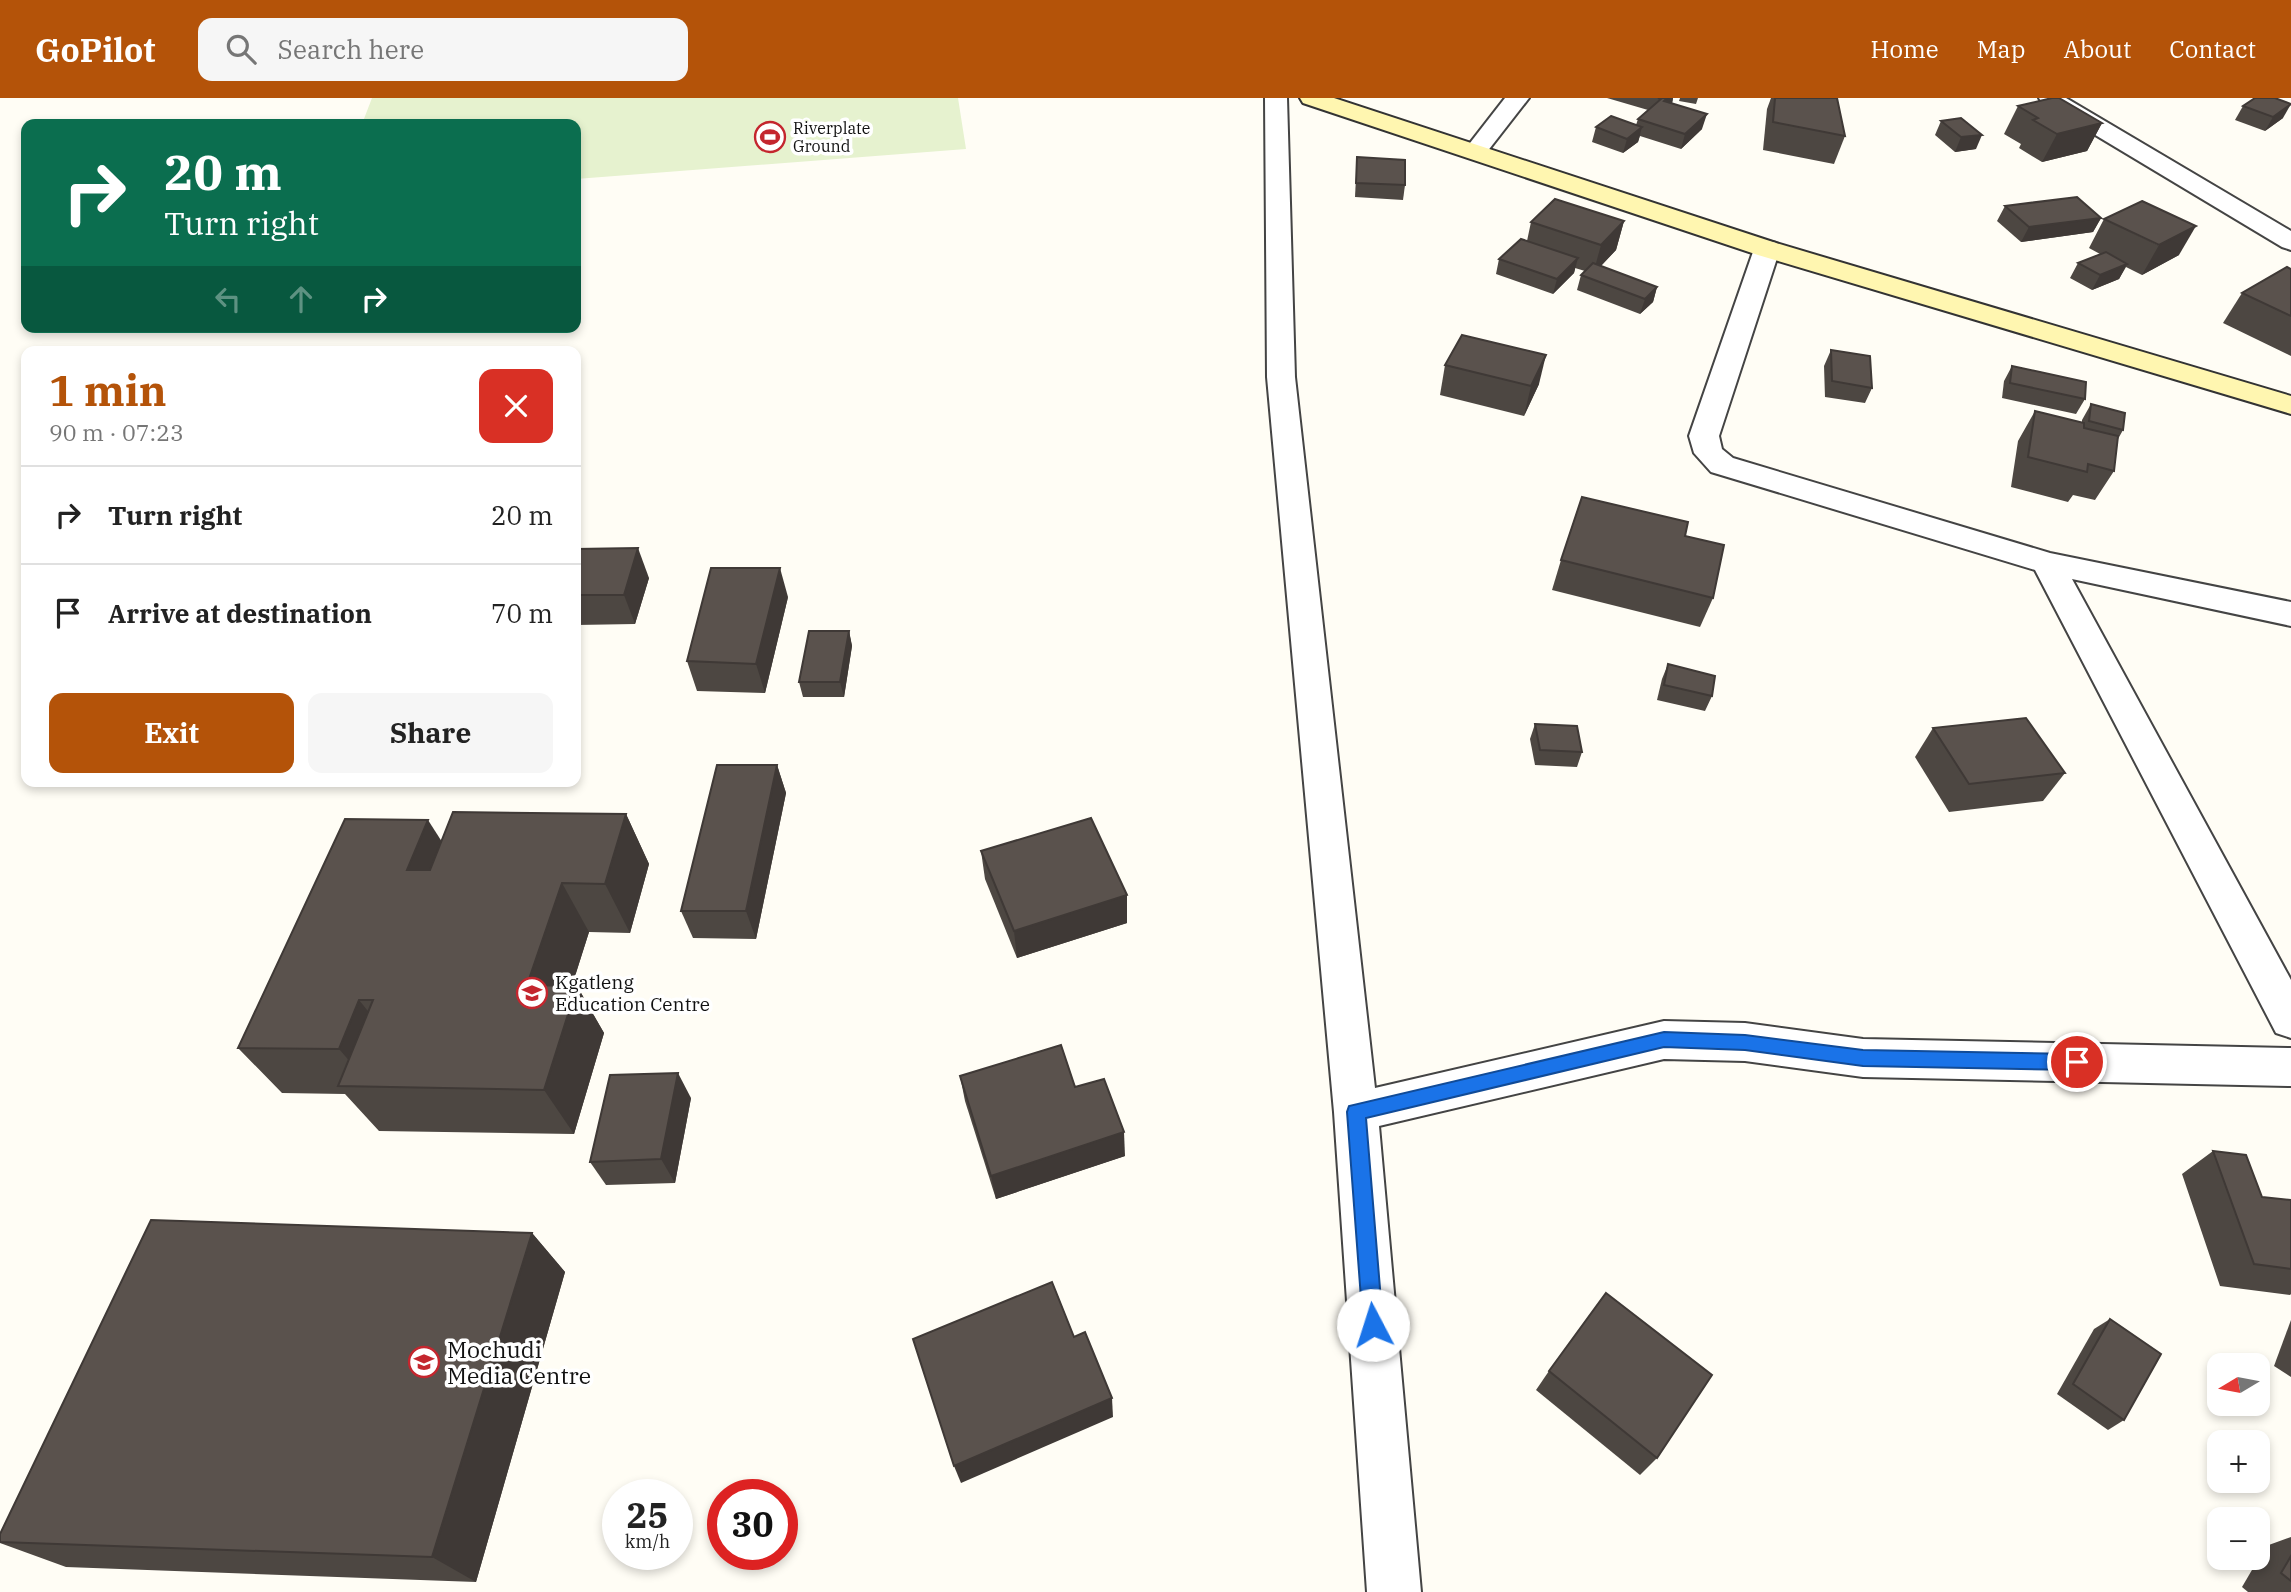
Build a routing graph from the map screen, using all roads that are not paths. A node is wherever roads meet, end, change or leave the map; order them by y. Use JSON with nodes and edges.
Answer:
{"nodes":[{"id":1,"x":1276,"y":98,"type":"edge"},
{"id":2,"x":1311,"y":98,"type":"edge"},
{"id":3,"x":1518,"y":98,"type":"edge"},
{"id":4,"x":2098,"y":98,"type":"edge"},
{"id":5,"x":2058,"y":103,"type":"edge"},
{"id":6,"x":1475,"y":152,"type":"junction"},
{"id":7,"x":2291,"y":242,"type":"edge"},
{"id":8,"x":1767,"y":248,"type":"junction"},
{"id":9,"x":2291,"y":405,"type":"edge"},
{"id":10,"x":2047,"y":563,"type":"junction"},
{"id":11,"x":2291,"y":614,"type":"edge"},
{"id":12,"x":2291,"y":1020,"type":"edge"},
{"id":13,"x":2291,"y":1067,"type":"edge"},
{"id":14,"x":1356,"y":1112,"type":"junction"},
{"id":15,"x":1394,"y":1592,"type":"edge"}],
"edges":[{"from":1,"to":14,"type":"street"},
{"from":2,"to":6,"type":"street"},
{"from":3,"to":6,"type":"street"},
{"from":4,"to":5,"type":"street"},
{"from":5,"to":7,"type":"street"},
{"from":6,"to":8,"type":"street"},
{"from":8,"to":9,"type":"street"},
{"from":8,"to":10,"type":"street"},
{"from":10,"to":11,"type":"street"},
{"from":10,"to":12,"type":"street"},
{"from":13,"to":14,"type":"street"},
{"from":14,"to":15,"type":"street"}]}
